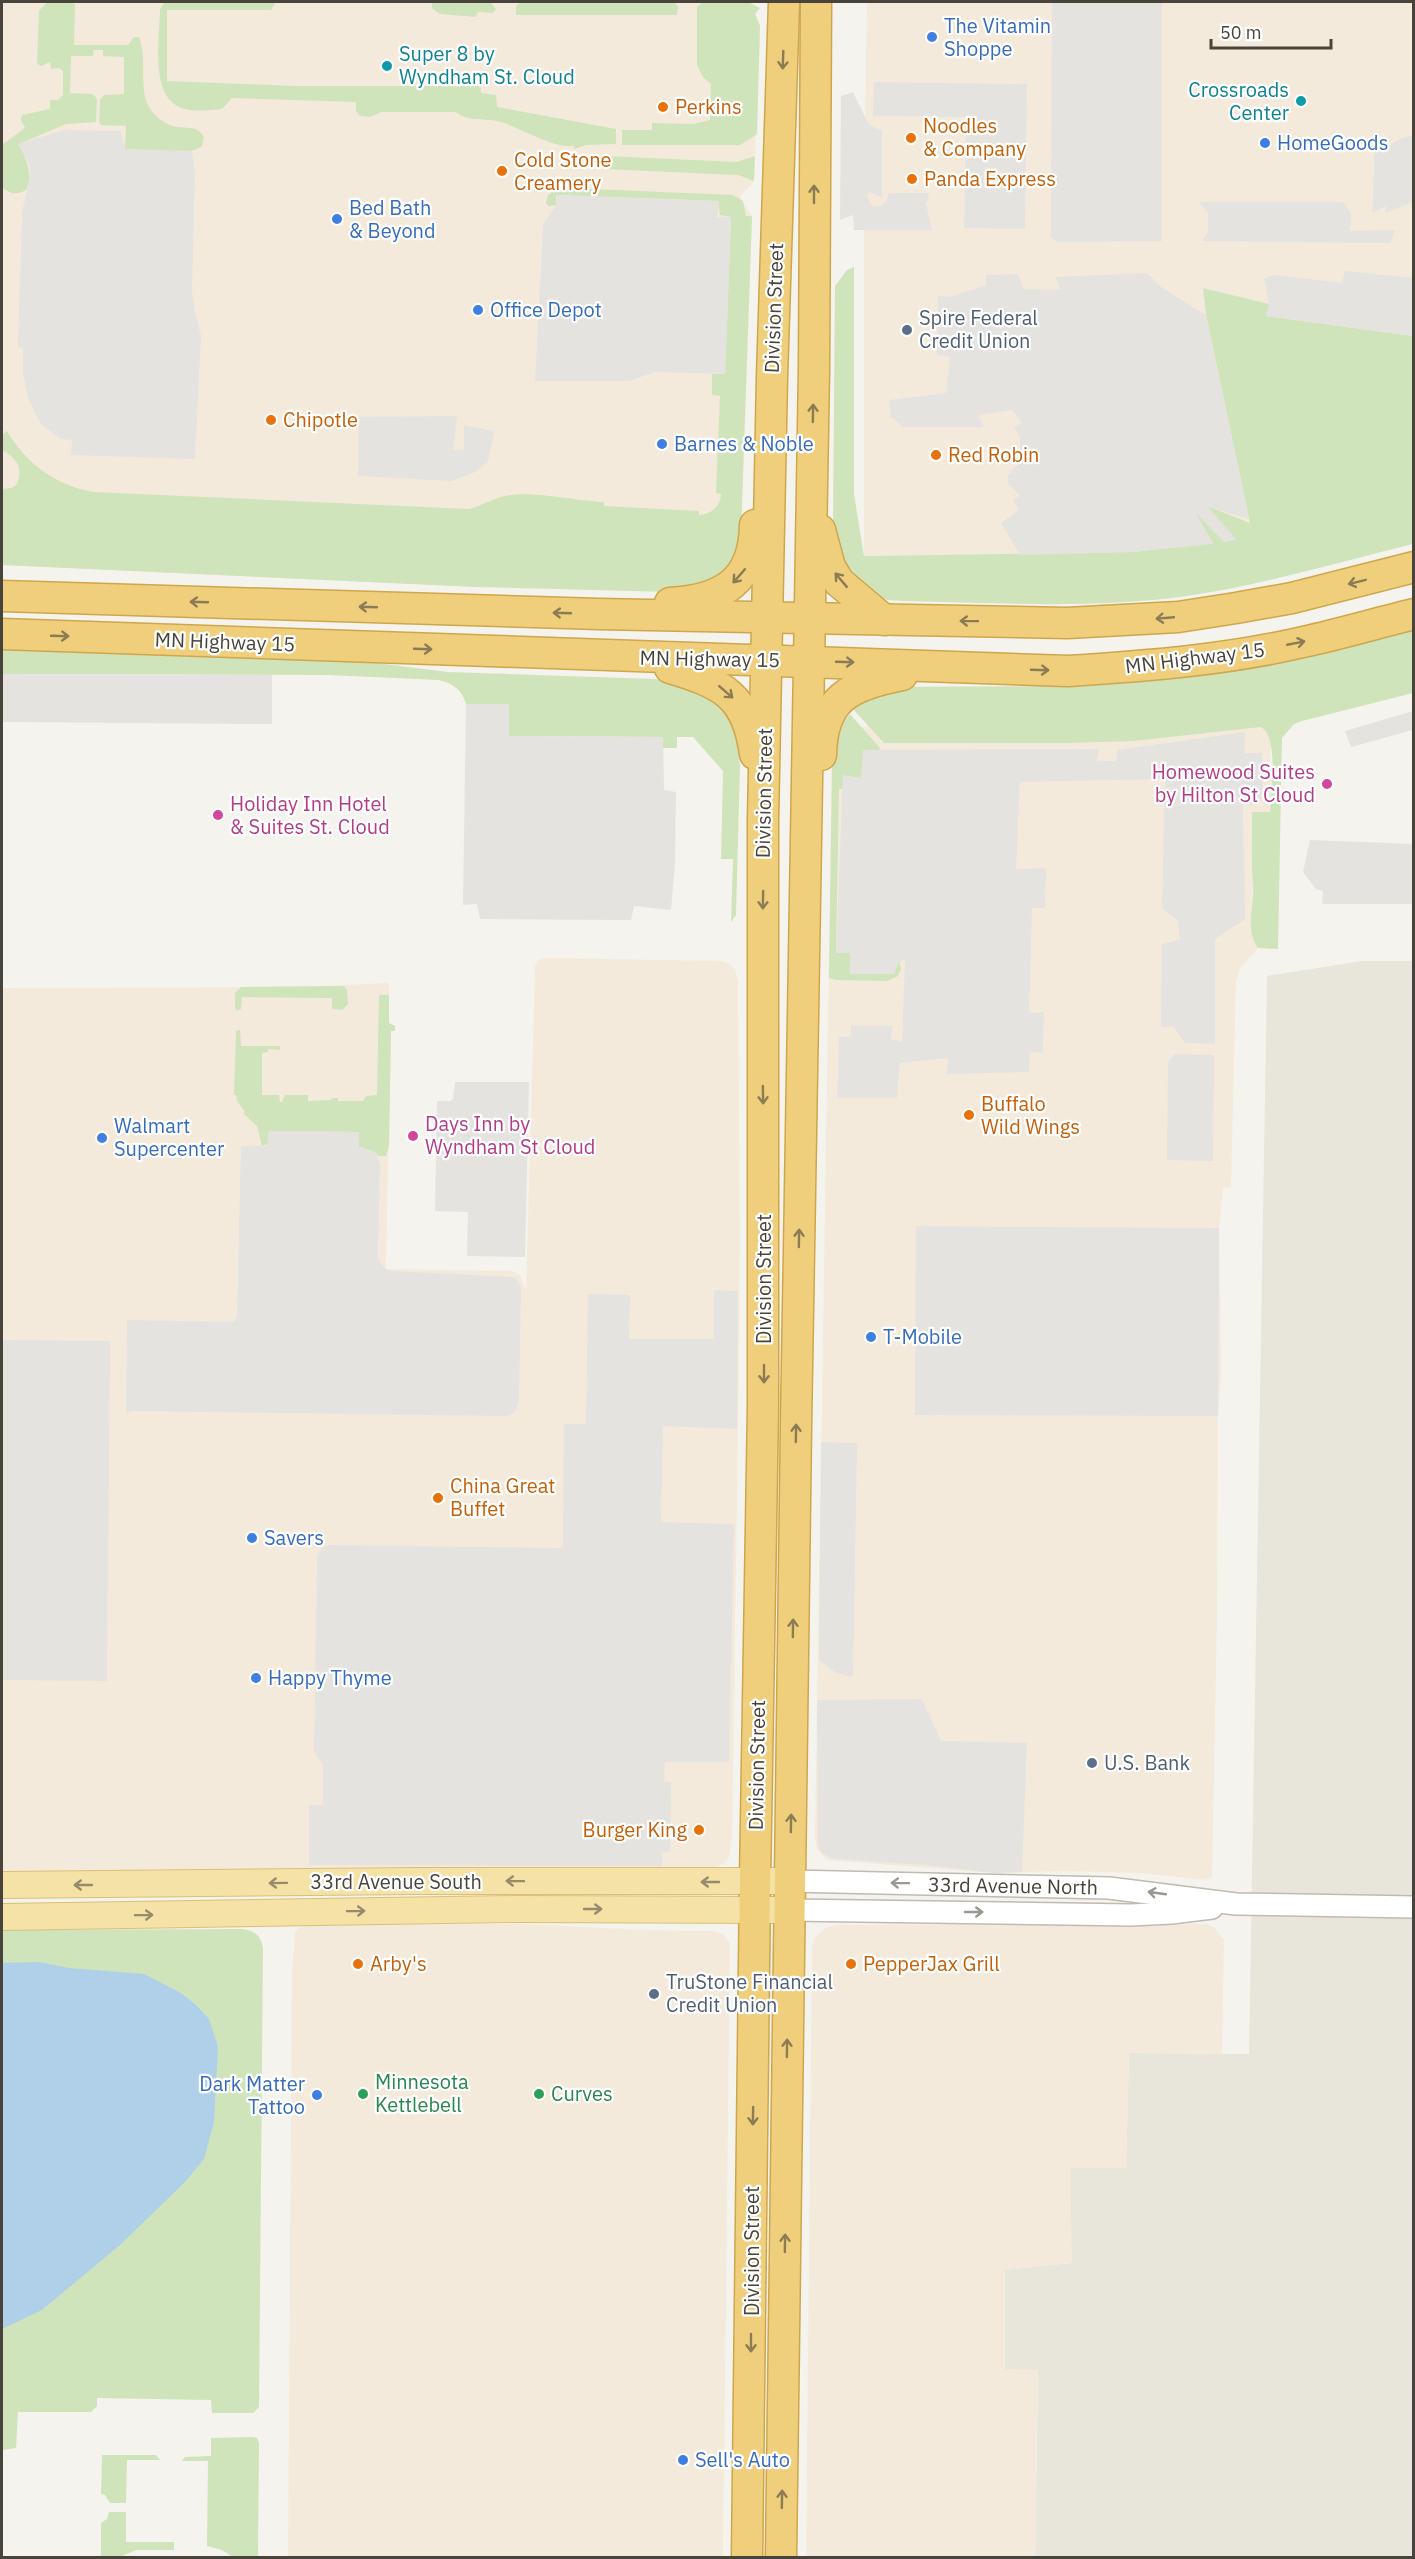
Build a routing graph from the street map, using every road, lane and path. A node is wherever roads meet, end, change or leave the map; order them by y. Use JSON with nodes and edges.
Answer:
{"nodes":[{"id":1,"x":784,"y":2,"type":"edge"},
{"id":2,"x":816,"y":2,"type":"edge"},
{"id":3,"x":772,"y":377,"type":"junction"},
{"id":4,"x":812,"y":498,"type":"junction"},
{"id":5,"x":1413,"y":567,"type":"edge"},
{"id":6,"x":2,"y":597,"type":"edge"},
{"id":7,"x":1413,"y":614,"type":"edge"},
{"id":8,"x":599,"y":615,"type":"junction"},
{"id":9,"x":768,"y":618,"type":"junction"},
{"id":10,"x":810,"y":618,"type":"junction"},
{"id":11,"x":884,"y":620,"type":"junction"},
{"id":12,"x":2,"y":634,"type":"edge"},
{"id":13,"x":633,"y":658,"type":"junction"},
{"id":14,"x":766,"y":661,"type":"junction"},
{"id":15,"x":808,"y":661,"type":"junction"},
{"id":16,"x":952,"y":666,"type":"junction"},
{"id":17,"x":763,"y":820,"type":"junction"},
{"id":18,"x":805,"y":873,"type":"junction"},
{"id":19,"x":755,"y":1881,"type":"junction"},
{"id":20,"x":2,"y":1885,"type":"edge"},
{"id":21,"x":790,"y":1896,"type":"junction"},
{"id":22,"x":1236,"y":1904,"type":"junction"},
{"id":23,"x":1413,"y":1907,"type":"edge"},
{"id":24,"x":755,"y":1910,"type":"junction"},
{"id":25,"x":2,"y":1917,"type":"edge"},
{"id":26,"x":747,"y":2558,"type":"edge"},
{"id":27,"x":782,"y":2558,"type":"edge"}],
"edges":[{"from":1,"to":3,"type":"highway","name":"Division Street","one_way":true},
{"from":4,"to":2,"type":"highway","name":"Division Street","one_way":true},
{"from":3,"to":8,"type":"highway","one_way":true},
{"from":3,"to":9,"type":"highway","name":"Division Street"},
{"from":4,"to":10,"type":"highway","name":"Division Street"},
{"from":11,"to":4,"type":"highway","one_way":true},
{"from":5,"to":11,"type":"highway","name":"MN Highway 15","one_way":true},
{"from":8,"to":6,"type":"highway","name":"MN Highway 15","one_way":true},
{"from":16,"to":7,"type":"highway","name":"MN Highway 15","one_way":true},
{"from":8,"to":9,"type":"highway","name":"MN Highway 15"},
{"from":9,"to":10,"type":"highway","name":"MN Highway 15"},
{"from":9,"to":14,"type":"highway","name":"Division Street"},
{"from":10,"to":11,"type":"highway","name":"MN Highway 15"},
{"from":10,"to":15,"type":"highway","name":"Division Street"},
{"from":12,"to":13,"type":"highway","name":"MN Highway 15","one_way":true},
{"from":13,"to":14,"type":"highway","name":"MN Highway 15"},
{"from":13,"to":17,"type":"highway","one_way":true},
{"from":14,"to":15,"type":"highway","name":"MN Highway 15"},
{"from":14,"to":17,"type":"highway","name":"Division Street"},
{"from":15,"to":16,"type":"highway","name":"MN Highway 15","one_way":true},
{"from":15,"to":18,"type":"highway","name":"Division Street"},
{"from":16,"to":18,"type":"highway"},
{"from":17,"to":19,"type":"highway","name":"Division Street","one_way":true},
{"from":21,"to":18,"type":"highway","name":"Division Street","one_way":true},
{"from":19,"to":20,"type":"main road","name":"33rd Avenue South","one_way":true},
{"from":19,"to":21,"type":"main road","name":"33rd Avenue South"},
{"from":19,"to":24,"type":"highway","name":"Division Street"},
{"from":21,"to":22,"type":"street","name":"33rd Avenue North","one_way":true},
{"from":22,"to":21,"type":"street","name":"33rd Avenue North","one_way":true},
{"from":21,"to":24,"type":"main road","name":"33rd Avenue South"},
{"from":27,"to":21,"type":"highway","name":"Division Street","one_way":true},
{"from":22,"to":23,"type":"street","name":"33rd Avenue North"},
{"from":25,"to":24,"type":"main road","name":"33rd Avenue South","one_way":true},
{"from":24,"to":26,"type":"highway","name":"Division Street","one_way":true}]}
